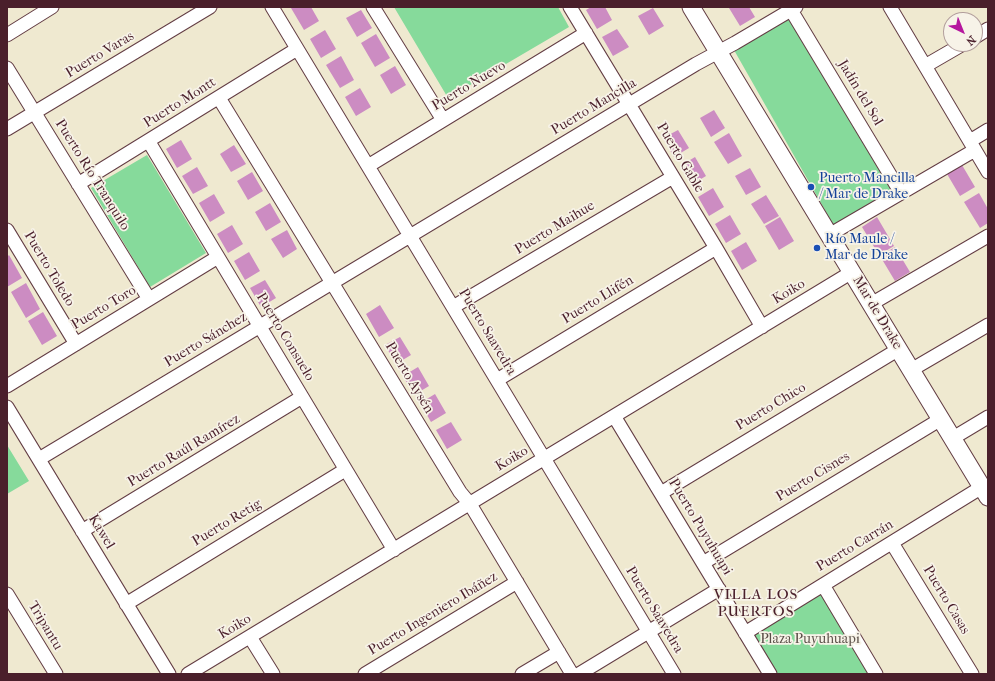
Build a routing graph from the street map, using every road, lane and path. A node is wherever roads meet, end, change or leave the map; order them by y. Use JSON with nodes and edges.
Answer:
{"nodes":[{"id":1,"x":52,"y":7,"type":"edge"},
{"id":2,"x":210,"y":7,"type":"edge"},
{"id":3,"x":272,"y":7,"type":"edge"},
{"id":4,"x":374,"y":7,"type":"edge"},
{"id":5,"x":570,"y":7,"type":"edge"},
{"id":6,"x":691,"y":7,"type":"edge"},
{"id":7,"x":890,"y":7,"type":"edge"},
{"id":8,"x":793,"y":8,"type":"edge"},
{"id":9,"x":586,"y":33,"type":"junction"},
{"id":10,"x":7,"y":35,"type":"edge"},
{"id":11,"x":297,"y":49,"type":"junction"},
{"id":12,"x":718,"y":52,"type":"junction"},
{"id":13,"x":949,"y":52,"type":"edge"},
{"id":14,"x":925,"y":66,"type":"junction"},
{"id":15,"x":7,"y":68,"type":"edge"},
{"id":16,"x":219,"y":98,"type":"junction"},
{"id":17,"x":629,"y":104,"type":"junction"},
{"id":18,"x":35,"y":113,"type":"junction"},
{"id":19,"x":443,"y":120,"type":"junction"},
{"id":20,"x":7,"y":130,"type":"edge"},
{"id":21,"x":988,"y":130,"type":"edge"},
{"id":22,"x":149,"y":142,"type":"junction"},
{"id":23,"x":972,"y":145,"type":"junction"},
{"id":24,"x":368,"y":166,"type":"junction"},
{"id":25,"x":988,"y":172,"type":"edge"},
{"id":26,"x":673,"y":177,"type":"junction"},
{"id":27,"x":78,"y":184,"type":"junction"},
{"id":28,"x":901,"y":193,"type":"junction"},
{"id":29,"x":7,"y":230,"type":"edge"},
{"id":30,"x":829,"y":235,"type":"junction"},
{"id":31,"x":410,"y":236,"type":"junction"},
{"id":32,"x":988,"y":236,"type":"edge"},
{"id":33,"x":716,"y":248,"type":"junction"},
{"id":34,"x":218,"y":257,"type":"junction"},
{"id":35,"x":852,"y":272,"type":"junction"},
{"id":36,"x":332,"y":283,"type":"junction"},
{"id":37,"x":149,"y":300,"type":"junction"},
{"id":38,"x":871,"y":304,"type":"junction"},
{"id":39,"x":453,"y":307,"type":"junction"},
{"id":40,"x":988,"y":325,"type":"edge"},
{"id":41,"x":260,"y":327,"type":"junction"},
{"id":42,"x":762,"y":327,"type":"junction"},
{"id":43,"x":76,"y":344,"type":"junction"},
{"id":44,"x":899,"y":349,"type":"junction"},
{"id":45,"x":911,"y":370,"type":"junction"},
{"id":46,"x":497,"y":380,"type":"junction"},
{"id":47,"x":7,"y":386,"type":"edge"},
{"id":48,"x":302,"y":397,"type":"junction"},
{"id":49,"x":7,"y":407,"type":"edge"},
{"id":50,"x":614,"y":416,"type":"junction"},
{"id":51,"x":988,"y":417,"type":"edge"},
{"id":52,"x":941,"y":419,"type":"junction"},
{"id":53,"x":953,"y":438,"type":"junction"},
{"id":54,"x":544,"y":458,"type":"junction"},
{"id":55,"x":39,"y":459,"type":"junction"},
{"id":56,"x":346,"y":470,"type":"junction"},
{"id":57,"x":985,"y":492,"type":"edge"},
{"id":58,"x":660,"y":493,"type":"junction"},
{"id":59,"x":470,"y":504,"type":"junction"},
{"id":60,"x":82,"y":531,"type":"junction"},
{"id":61,"x":892,"y":543,"type":"junction"},
{"id":62,"x":394,"y":550,"type":"junction"},
{"id":63,"x":703,"y":563,"type":"junction"},
{"id":64,"x":517,"y":582,"type":"junction"},
{"id":65,"x":823,"y":585,"type":"junction"},
{"id":66,"x":719,"y":590,"type":"junction"},
{"id":67,"x":7,"y":594,"type":"edge"},
{"id":68,"x":126,"y":604,"type":"junction"},
{"id":69,"x":648,"y":632,"type":"junction"},
{"id":70,"x":745,"y":633,"type":"junction"},
{"id":71,"x":250,"y":637,"type":"junction"},
{"id":72,"x":559,"y":652,"type":"junction"},
{"id":73,"x":56,"y":674,"type":"edge"},
{"id":74,"x":169,"y":674,"type":"edge"},
{"id":75,"x":188,"y":674,"type":"edge"},
{"id":76,"x":273,"y":674,"type":"edge"},
{"id":77,"x":365,"y":674,"type":"edge"},
{"id":78,"x":522,"y":674,"type":"edge"},
{"id":79,"x":572,"y":674,"type":"edge"},
{"id":80,"x":579,"y":674,"type":"edge"},
{"id":81,"x":674,"y":674,"type":"edge"},
{"id":82,"x":770,"y":674,"type":"edge"},
{"id":83,"x":876,"y":674,"type":"edge"},
{"id":84,"x":972,"y":674,"type":"edge"}],
"edges":[{"from":1,"to":10,"type":"street"},
{"from":2,"to":18,"type":"street","name":"Puerto Varas"},
{"from":3,"to":11,"type":"street","name":"Puerto Saavedra"},
{"from":4,"to":19,"type":"street"},
{"from":5,"to":9,"type":"street","name":"Puerto Gable"},
{"from":6,"to":12,"type":"street","name":"Mar de Drake"},
{"from":7,"to":14,"type":"street"},
{"from":8,"to":12,"type":"street","name":"Puerto Mancilla"},
{"from":8,"to":28,"type":"street","name":"Jadín del Sol"},
{"from":9,"to":17,"type":"street","name":"Puerto Gable"},
{"from":9,"to":19,"type":"street","name":"Puerto Nuevo"},
{"from":11,"to":16,"type":"street","name":"Puerto Montt"},
{"from":11,"to":24,"type":"street","name":"Puerto Saavedra"},
{"from":12,"to":17,"type":"street","name":"Puerto Mancilla"},
{"from":12,"to":30,"type":"street","name":"Mar de Drake"},
{"from":13,"to":14,"type":"street"},
{"from":14,"to":23,"type":"street"},
{"from":15,"to":18,"type":"street","name":"Puerto Río Tranquilo"},
{"from":16,"to":22,"type":"street","name":"Puerto Montt"},
{"from":16,"to":36,"type":"street","name":"Puerto Aysén"},
{"from":17,"to":26,"type":"street","name":"Puerto Gable"},
{"from":17,"to":31,"type":"street","name":"Puerto Mancilla"},
{"from":18,"to":20,"type":"street","name":"Puerto Varas"},
{"from":18,"to":27,"type":"street","name":"Puerto Río Tranquilo"},
{"from":19,"to":24,"type":"street","name":"Puerto Nuevo"},
{"from":21,"to":23,"type":"street"},
{"from":22,"to":27,"type":"street","name":"Puerto Montt"},
{"from":22,"to":34,"type":"street","name":"Puerto Consuelo"},
{"from":23,"to":25,"type":"street"},
{"from":23,"to":28,"type":"street"},
{"from":24,"to":31,"type":"street","name":"Puerto Saavedra"},
{"from":26,"to":33,"type":"street","name":"Puerto Gable"},
{"from":26,"to":39,"type":"street","name":"Puerto Maihue"},
{"from":27,"to":37,"type":"street","name":"Puerto Río Tranquilo"},
{"from":28,"to":30,"type":"street"},
{"from":29,"to":43,"type":"street","name":"Puerto Toledo"},
{"from":30,"to":35,"type":"street","name":"Mar de Drake"},
{"from":31,"to":36,"type":"street","name":"Puerto Sánchez"},
{"from":31,"to":39,"type":"street","name":"Puerto Saavedra"},
{"from":32,"to":38,"type":"street"},
{"from":33,"to":42,"type":"street","name":"Puerto Gable"},
{"from":33,"to":46,"type":"street","name":"Puerto Llifén"},
{"from":34,"to":37,"type":"street","name":"Puerto Toro"},
{"from":34,"to":41,"type":"street","name":"Puerto Consuelo"},
{"from":35,"to":38,"type":"street","name":"Mar de Drake"},
{"from":35,"to":42,"type":"street","name":"Koiko"},
{"from":36,"to":41,"type":"street","name":"Puerto Sánchez"},
{"from":36,"to":59,"type":"street","name":"Puerto Aysén"},
{"from":37,"to":43,"type":"street","name":"Puerto Toro"},
{"from":38,"to":44,"type":"street","name":"Mar de Drake"},
{"from":39,"to":46,"type":"street","name":"Puerto Saavedra"},
{"from":40,"to":45,"type":"street"},
{"from":41,"to":48,"type":"street","name":"Puerto Consuelo"},
{"from":41,"to":55,"type":"street","name":"Puerto Sánchez"},
{"from":42,"to":50,"type":"street","name":"Koiko"},
{"from":43,"to":47,"type":"street","name":"Puerto Toro"},
{"from":44,"to":45,"type":"street","name":"Mar de Drake"},
{"from":44,"to":58,"type":"street","name":"Puerto Chico"},
{"from":45,"to":52,"type":"street","name":"Mar de Drake"},
{"from":46,"to":54,"type":"street","name":"Puerto Saavedra"},
{"from":48,"to":56,"type":"street","name":"Puerto Consuelo"},
{"from":48,"to":60,"type":"street","name":"Puerto Raúl Ramírez"},
{"from":49,"to":55,"type":"street","name":"Kawel"},
{"from":50,"to":54,"type":"street","name":"Koiko"},
{"from":50,"to":58,"type":"street","name":"Puerto Puyuhuapi"},
{"from":51,"to":53,"type":"street"},
{"from":52,"to":53,"type":"street","name":"Mar de Drake"},
{"from":52,"to":63,"type":"street","name":"Puerto Cisnes"},
{"from":53,"to":57,"type":"street","name":"Mar de Drake"},
{"from":54,"to":59,"type":"street","name":"Koiko"},
{"from":54,"to":69,"type":"street","name":"Puerto Saavedra"},
{"from":55,"to":60,"type":"street","name":"Kawel"},
{"from":56,"to":62,"type":"street","name":"Puerto Consuelo"},
{"from":56,"to":68,"type":"street","name":"Puerto Retig"},
{"from":57,"to":61,"type":"street","name":"Puerto Carrán"},
{"from":58,"to":63,"type":"street","name":"Puerto Puyuhuapi"},
{"from":59,"to":62,"type":"street","name":"Koiko"},
{"from":59,"to":64,"type":"street","name":"Puerto Aysén"},
{"from":60,"to":68,"type":"street","name":"Kawel"},
{"from":61,"to":65,"type":"street","name":"Puerto Carrán"},
{"from":61,"to":84,"type":"street","name":"Puerto Casas"},
{"from":62,"to":71,"type":"street","name":"Koiko"},
{"from":63,"to":66,"type":"street","name":"Puerto Puyuhuapi"},
{"from":64,"to":72,"type":"street","name":"Puerto Aysén"},
{"from":64,"to":77,"type":"street","name":"Puerto Ingeniero Ibáñez"},
{"from":65,"to":70,"type":"street","name":"Puerto Carrán"},
{"from":65,"to":83,"type":"street"},
{"from":66,"to":69,"type":"street"},
{"from":66,"to":70,"type":"street","name":"Puerto Puyuhuapi"},
{"from":67,"to":73,"type":"street","name":"Tripantu"},
{"from":68,"to":74,"type":"street","name":"Kawel"},
{"from":69,"to":80,"type":"street"},
{"from":69,"to":81,"type":"street","name":"Puerto Saavedra"},
{"from":70,"to":82,"type":"street","name":"Puerto Puyuhuapi"},
{"from":71,"to":75,"type":"street","name":"Koiko"},
{"from":71,"to":76,"type":"street"},
{"from":72,"to":78,"type":"street"},
{"from":72,"to":79,"type":"street","name":"Puerto Aysén"}]}
